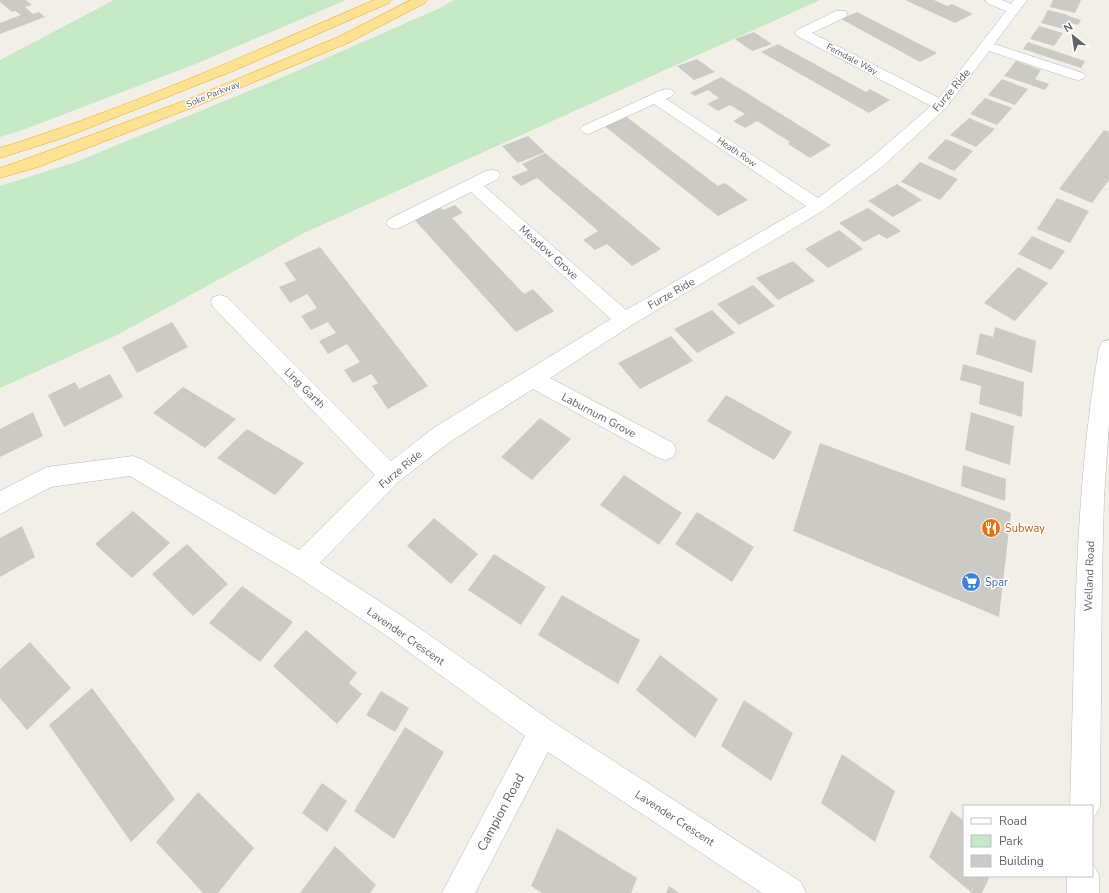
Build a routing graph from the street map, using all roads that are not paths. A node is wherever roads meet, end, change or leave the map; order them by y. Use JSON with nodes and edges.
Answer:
{"nodes":[{"id":1,"x":385,"y":0,"type":"edge"},
{"id":2,"x":420,"y":0,"type":"edge"},
{"id":3,"x":991,"y":0,"type":"edge"},
{"id":4,"x":1018,"y":5,"type":"edge"},
{"id":5,"x":841,"y":14,"type":"dead end"},
{"id":6,"x":986,"y":46,"type":"junction"},
{"id":7,"x":1078,"y":76,"type":"dead end"},
{"id":8,"x":941,"y":106,"type":"junction"},
{"id":9,"x":588,"y":129,"type":"dead end"},
{"id":10,"x":0,"y":153,"type":"edge"},
{"id":11,"x":0,"y":173,"type":"edge"},
{"id":12,"x":492,"y":175,"type":"dead end"},
{"id":13,"x":473,"y":185,"type":"junction"},
{"id":14,"x":818,"y":206,"type":"junction"},
{"id":15,"x":395,"y":223,"type":"dead end"},
{"id":16,"x":220,"y":302,"type":"dead end"},
{"id":17,"x":625,"y":320,"type":"junction"},
{"id":18,"x":1109,"y":348,"type":"edge"},
{"id":19,"x":533,"y":380,"type":"junction"},
{"id":20,"x":665,"y":450,"type":"dead end"},
{"id":21,"x":390,"y":475,"type":"junction"},
{"id":22,"x":1101,"y":477,"type":"edge"},
{"id":23,"x":0,"y":503,"type":"edge"},
{"id":24,"x":301,"y":565,"type":"junction"},
{"id":25,"x":543,"y":732,"type":"junction"},
{"id":26,"x":1085,"y":805,"type":"edge"},
{"id":27,"x":1083,"y":877,"type":"edge"},
{"id":28,"x":458,"y":893,"type":"edge"},
{"id":29,"x":790,"y":893,"type":"edge"},
{"id":30,"x":1083,"y":893,"type":"edge"}],
"edges":[{"from":1,"to":10,"type":"highway","name":"Soke Parkway"},
{"from":2,"to":11,"type":"highway","name":"Soke Parkway"},
{"from":3,"to":4,"type":"street"},
{"from":4,"to":6,"type":"street","name":"Furze Ride"},
{"from":5,"to":8,"type":"street","name":"Ferndale Way"},
{"from":6,"to":7,"type":"street"},
{"from":6,"to":8,"type":"street","name":"Furze Ride"},
{"from":8,"to":14,"type":"street","name":"Furze Ride"},
{"from":9,"to":14,"type":"street","name":"Heath Row"},
{"from":12,"to":13,"type":"street"},
{"from":13,"to":15,"type":"street"},
{"from":13,"to":17,"type":"street","name":"Meadow Grove"},
{"from":14,"to":17,"type":"street","name":"Furze Ride"},
{"from":16,"to":21,"type":"street","name":"Ling Garth"},
{"from":17,"to":19,"type":"street","name":"Furze Ride"},
{"from":18,"to":22,"type":"street","name":"Welland Road"},
{"from":19,"to":20,"type":"street","name":"Laburnum Grove"},
{"from":19,"to":21,"type":"street","name":"Furze Ride"},
{"from":21,"to":24,"type":"street","name":"Furze Ride"},
{"from":22,"to":26,"type":"street","name":"Welland Road"},
{"from":23,"to":24,"type":"street","name":"Lavender Crescent"},
{"from":24,"to":25,"type":"street","name":"Lavender Crescent"},
{"from":25,"to":28,"type":"street","name":"Campion Road"},
{"from":25,"to":29,"type":"street","name":"Lavender Crescent"},
{"from":27,"to":30,"type":"street"}]}
